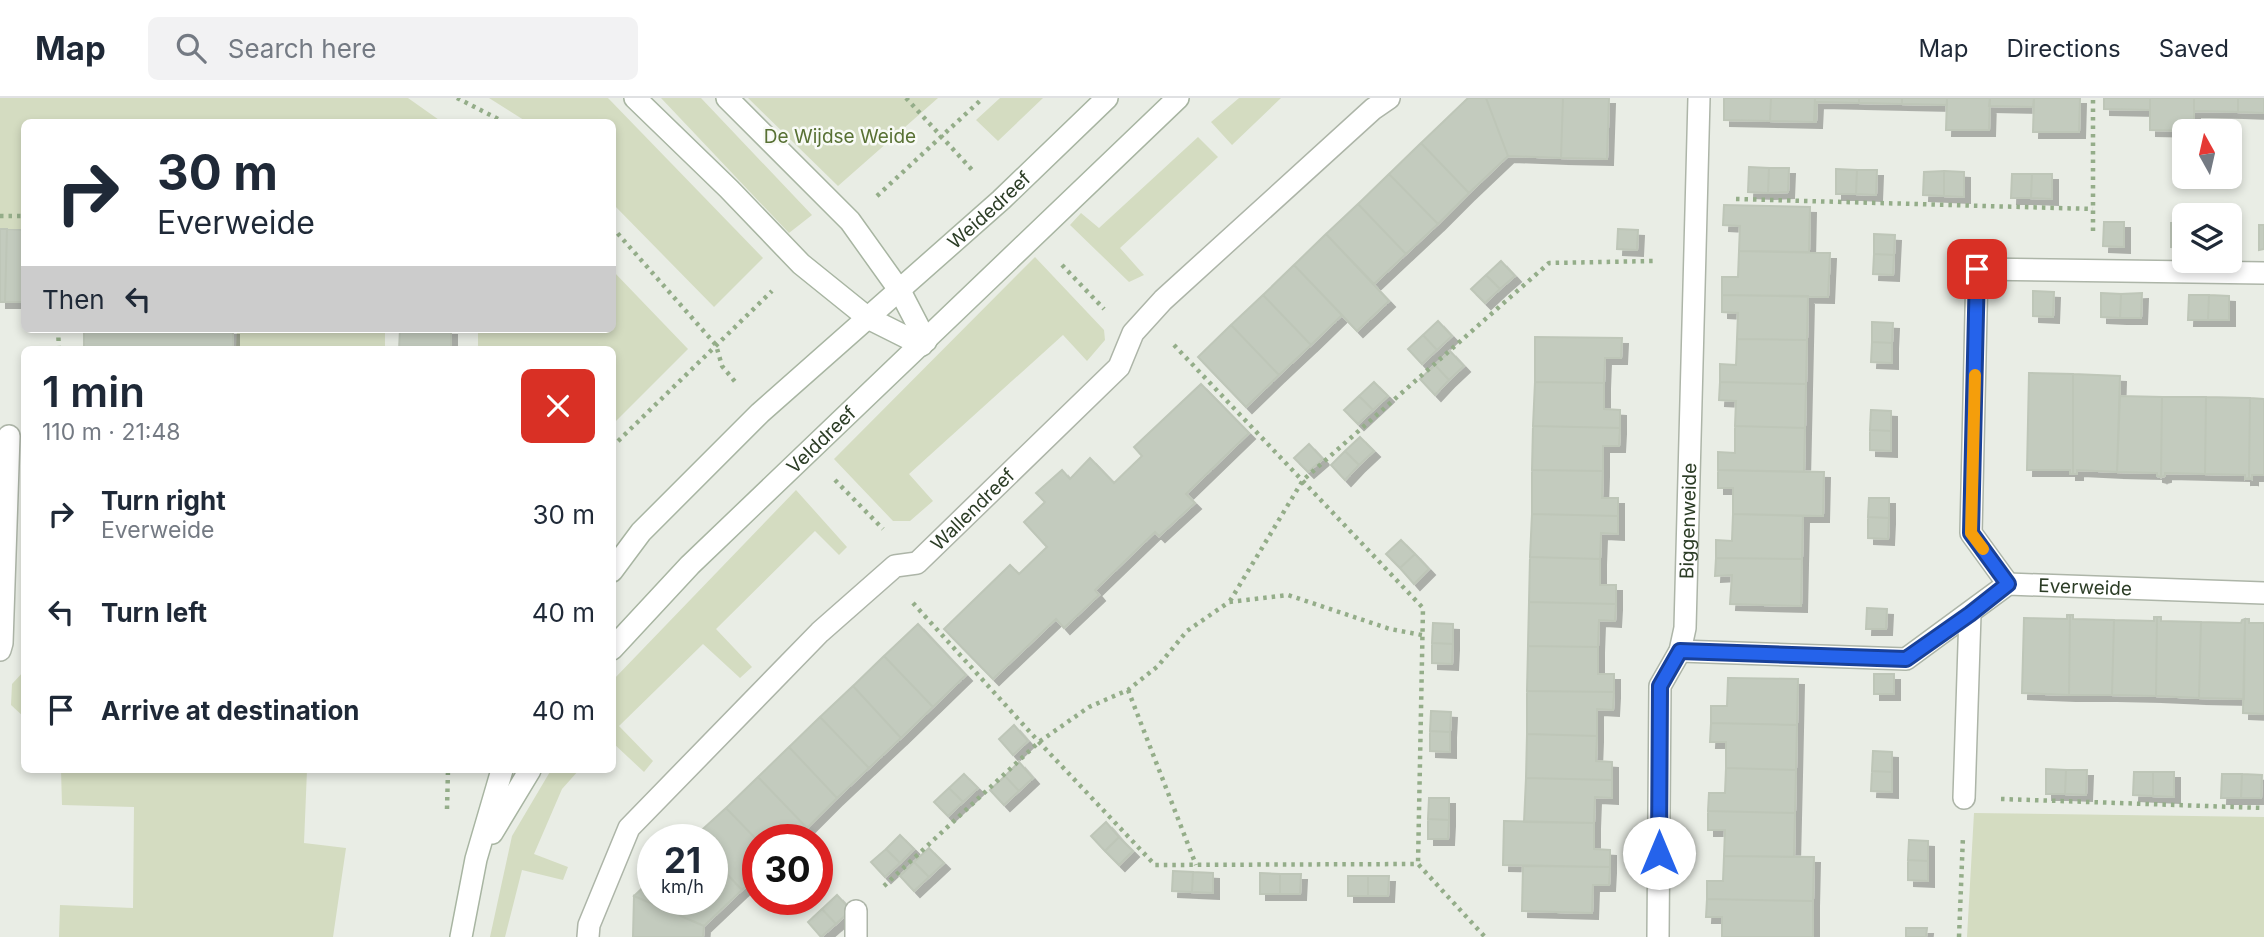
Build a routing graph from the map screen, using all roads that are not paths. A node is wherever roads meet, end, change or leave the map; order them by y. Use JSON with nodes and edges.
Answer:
{"nodes":[{"id":1,"x":635,"y":98,"type":"edge"},
{"id":2,"x":726,"y":98,"type":"edge"},
{"id":3,"x":1107,"y":98,"type":"edge"},
{"id":4,"x":1178,"y":98,"type":"edge"},
{"id":5,"x":1389,"y":98,"type":"edge"},
{"id":6,"x":1699,"y":98,"type":"edge"},
{"id":7,"x":2264,"y":272,"type":"edge"},
{"id":8,"x":900,"y":291,"type":"junction"},
{"id":9,"x":868,"y":318,"type":"junction"},
{"id":10,"x":924,"y":343,"type":"junction"},
{"id":11,"x":11,"y":436,"type":"edge"},
{"id":12,"x":616,"y":566,"type":"edge"},
{"id":13,"x":2008,"y":584,"type":"junction"},
{"id":14,"x":2264,"y":593,"type":"edge"},
{"id":15,"x":1970,"y":614,"type":"junction"},
{"id":16,"x":616,"y":645,"type":"edge"},
{"id":17,"x":0,"y":650,"type":"edge"},
{"id":18,"x":1680,"y":651,"type":"junction"},
{"id":19,"x":501,"y":773,"type":"edge"},
{"id":20,"x":528,"y":773,"type":"edge"},
{"id":21,"x":1964,"y":798,"type":"road end"},
{"id":22,"x":477,"y":859,"type":"junction"},
{"id":23,"x":856,"y":911,"type":"road end"},
{"id":24,"x":462,"y":930,"type":"edge"},
{"id":25,"x":588,"y":937,"type":"edge"},
{"id":26,"x":856,"y":937,"type":"edge"},
{"id":27,"x":1658,"y":937,"type":"edge"}],
"edges":[{"from":1,"to":9,"type":"street"},
{"from":2,"to":8,"type":"street"},
{"from":3,"to":8,"type":"street","name":"Weidedreef"},
{"from":4,"to":10,"type":"street","name":"Velddreef"},
{"from":5,"to":25,"type":"street","name":"Wallendreef"},
{"from":6,"to":18,"type":"street","name":"Biggenweide"},
{"from":7,"to":13,"type":"street"},
{"from":8,"to":9,"type":"street","name":"Weidedreef"},
{"from":8,"to":10,"type":"street"},
{"from":9,"to":10,"type":"street"},
{"from":9,"to":12,"type":"street"},
{"from":10,"to":16,"type":"street","name":"Velddreef"},
{"from":11,"to":17,"type":"street"},
{"from":13,"to":14,"type":"street","name":"Everweide"},
{"from":13,"to":15,"type":"street"},
{"from":15,"to":18,"type":"street"},
{"from":15,"to":21,"type":"street"},
{"from":18,"to":27,"type":"street","name":"Biggenweide"},
{"from":19,"to":22,"type":"street"},
{"from":20,"to":22,"type":"street"},
{"from":22,"to":24,"type":"street"},
{"from":23,"to":26,"type":"street"}]}
